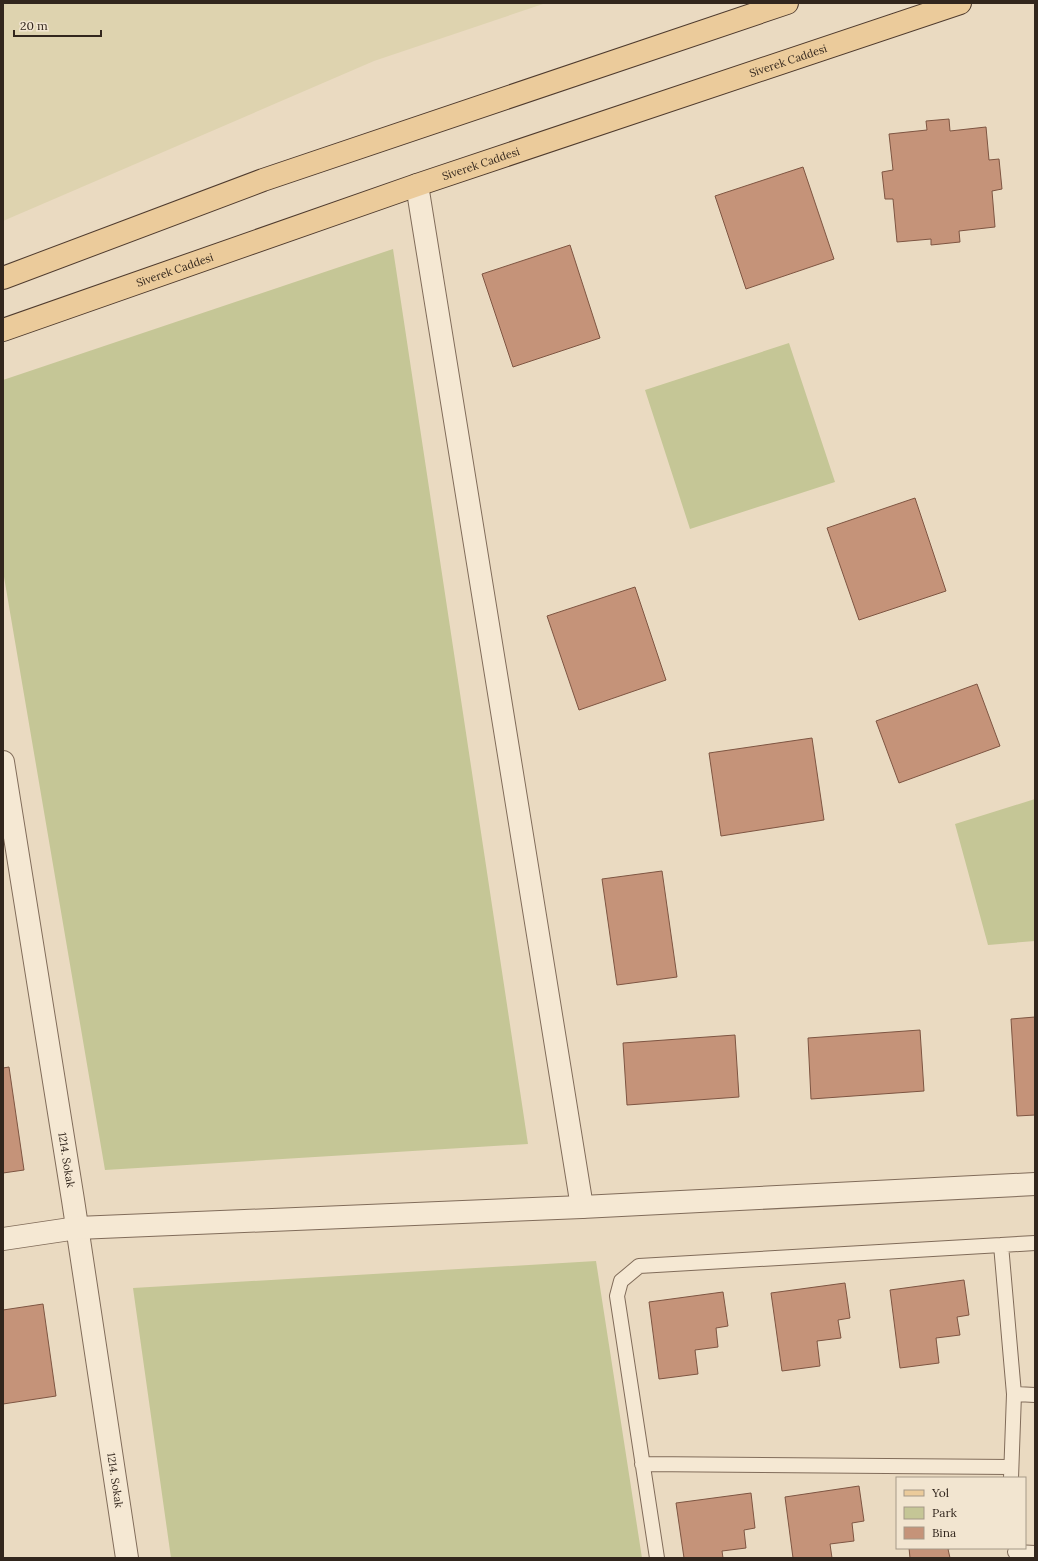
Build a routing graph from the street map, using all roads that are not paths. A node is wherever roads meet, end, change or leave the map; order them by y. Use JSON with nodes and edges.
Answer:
{"nodes":[{"id":1,"x":787,"y":3,"type":"edge"},
{"id":2,"x":960,"y":3,"type":"edge"},
{"id":3,"x":417,"y":185,"type":"junction"},
{"id":4,"x":3,"y":278,"type":"edge"},
{"id":5,"x":3,"y":330,"type":"edge"},
{"id":6,"x":3,"y":762,"type":"edge"},
{"id":7,"x":1035,"y":1184,"type":"edge"},
{"id":8,"x":582,"y":1207,"type":"junction"},
{"id":9,"x":77,"y":1228,"type":"junction"},
{"id":10,"x":3,"y":1239,"type":"edge"},
{"id":11,"x":1035,"y":1243,"type":"edge"},
{"id":12,"x":1001,"y":1245,"type":"junction"},
{"id":13,"x":1014,"y":1394,"type":"junction"},
{"id":14,"x":1035,"y":1395,"type":"edge"},
{"id":15,"x":642,"y":1464,"type":"junction"},
{"id":16,"x":1010,"y":1473,"type":"edge"},
{"id":17,"x":1015,"y":1553,"type":"edge"},
{"id":18,"x":1035,"y":1553,"type":"edge"},
{"id":19,"x":127,"y":1558,"type":"edge"},
{"id":20,"x":657,"y":1558,"type":"edge"}],
"edges":[{"from":1,"to":4,"type":"main road"},
{"from":2,"to":3,"type":"main road","name":"Siverek Caddesi"},
{"from":3,"to":5,"type":"main road","name":"Siverek Caddesi"},
{"from":3,"to":8,"type":"street"},
{"from":6,"to":9,"type":"street","name":"1214. Sokak"},
{"from":7,"to":8,"type":"street"},
{"from":8,"to":9,"type":"street"},
{"from":9,"to":10,"type":"street"},
{"from":9,"to":19,"type":"street","name":"1214. Sokak"},
{"from":11,"to":12,"type":"lane"},
{"from":12,"to":13,"type":"lane"},
{"from":12,"to":15,"type":"lane"},
{"from":13,"to":14,"type":"lane"},
{"from":13,"to":16,"type":"lane"},
{"from":15,"to":16,"type":"lane"},
{"from":15,"to":20,"type":"lane"},
{"from":17,"to":18,"type":"lane"}]}
